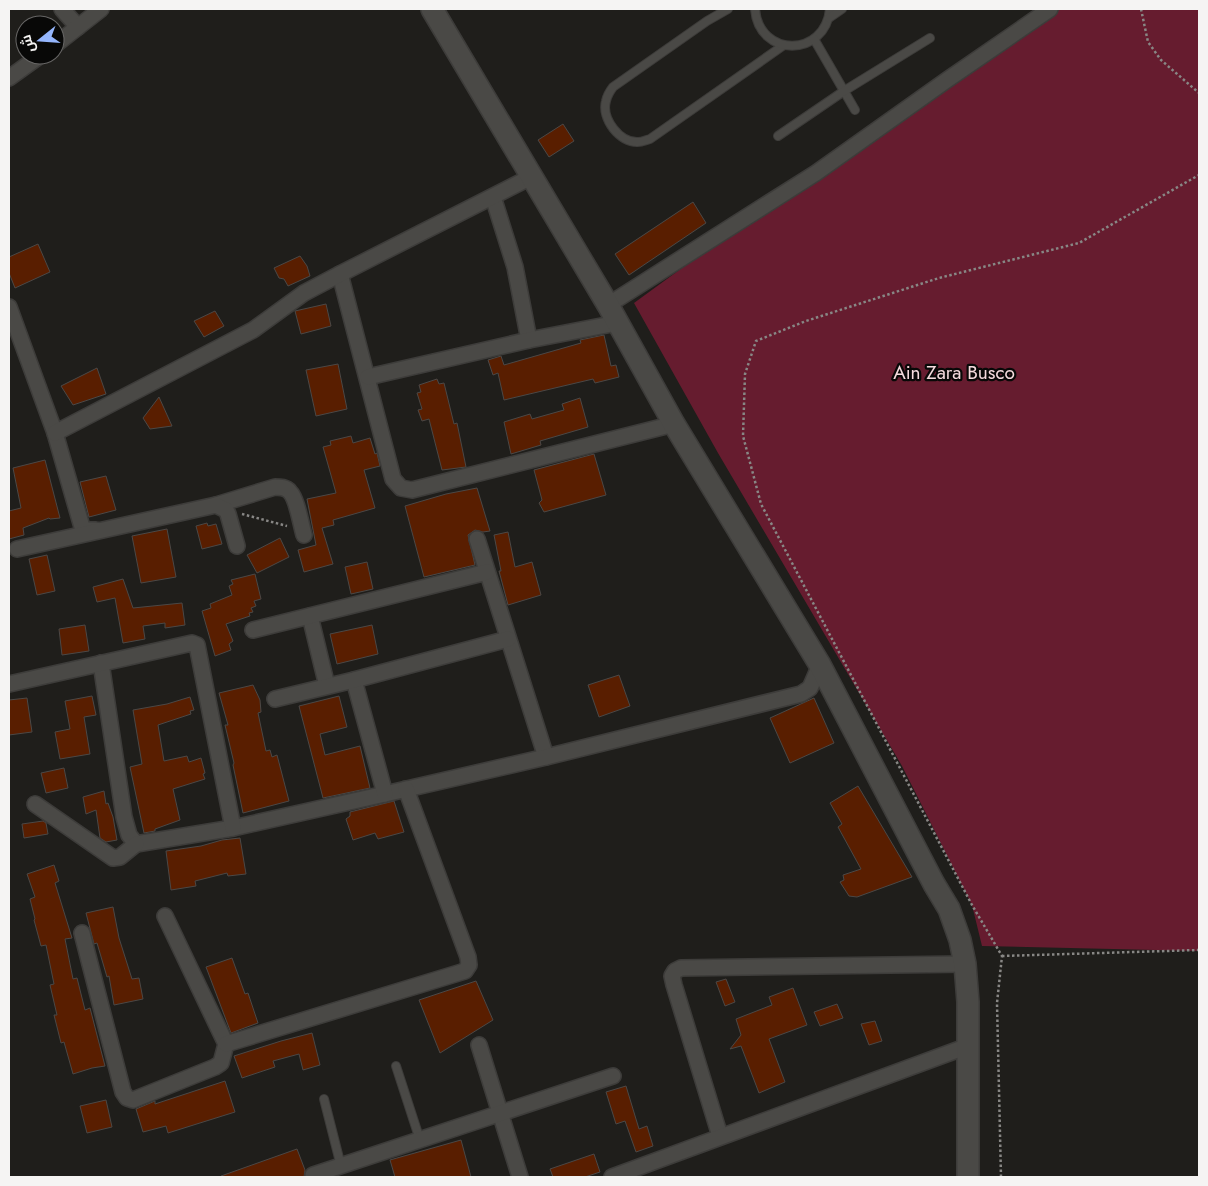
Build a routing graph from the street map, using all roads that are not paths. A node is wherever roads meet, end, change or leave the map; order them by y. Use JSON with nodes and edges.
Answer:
{"nodes":[{"id":1,"x":62,"y":9,"type":"edge"},
{"id":2,"x":101,"y":9,"type":"edge"},
{"id":3,"x":432,"y":9,"type":"edge"},
{"id":4,"x":728,"y":9,"type":"edge"},
{"id":5,"x":756,"y":9,"type":"edge"},
{"id":6,"x":830,"y":9,"type":"edge"},
{"id":7,"x":842,"y":9,"type":"edge"},
{"id":8,"x":1050,"y":9,"type":"edge"},
{"id":9,"x":829,"y":18,"type":"junction"},
{"id":10,"x":78,"y":27,"type":"junction"},
{"id":11,"x":65,"y":37,"type":"edge"},
{"id":12,"x":930,"y":38,"type":"dead end"},
{"id":13,"x":814,"y":39,"type":"junction"},
{"id":14,"x":784,"y":45,"type":"junction"},
{"id":15,"x":26,"y":65,"type":"edge"},
{"id":16,"x":9,"y":77,"type":"edge"},
{"id":17,"x":844,"y":91,"type":"junction"},
{"id":18,"x":854,"y":110,"type":"dead end"},
{"id":19,"x":778,"y":136,"type":"dead end"},
{"id":20,"x":531,"y":177,"type":"junction"},
{"id":21,"x":493,"y":197,"type":"junction"},
{"id":22,"x":340,"y":274,"type":"junction"},
{"id":23,"x":9,"y":306,"type":"edge"},
{"id":24,"x":612,"y":314,"type":"junction"},
{"id":25,"x":529,"y":340,"type":"junction"},
{"id":26,"x":368,"y":377,"type":"junction"},
{"id":27,"x":674,"y":424,"type":"junction"},
{"id":28,"x":56,"y":433,"type":"junction"},
{"id":29,"x":221,"y":507,"type":"junction"},
{"id":30,"x":98,"y":530,"type":"junction"},
{"id":31,"x":303,"y":533,"type":"road end"},
{"id":32,"x":477,"y":539,"type":"dead end"},
{"id":33,"x":237,"y":546,"type":"dead end"},
{"id":34,"x":17,"y":549,"type":"dead end"},
{"id":35,"x":487,"y":572,"type":"junction"},
{"id":36,"x":310,"y":616,"type":"junction"},
{"id":37,"x":253,"y":630,"type":"dead end"},
{"id":38,"x":508,"y":639,"type":"junction"},
{"id":39,"x":101,"y":663,"type":"junction"},
{"id":40,"x":820,"y":665,"type":"junction"},
{"id":41,"x":354,"y":680,"type":"junction"},
{"id":42,"x":9,"y":684,"type":"edge"},
{"id":43,"x":327,"y":686,"type":"junction"},
{"id":44,"x":275,"y":700,"type":"dead end"},
{"id":45,"x":546,"y":757,"type":"junction"},
{"id":46,"x":406,"y":789,"type":"junction"},
{"id":47,"x":385,"y":794,"type":"junction"},
{"id":48,"x":35,"y":804,"type":"dead end"},
{"id":49,"x":233,"y":828,"type":"junction"},
{"id":50,"x":136,"y":844,"type":"junction"},
{"id":51,"x":166,"y":916,"type":"dead end"},
{"id":52,"x":82,"y":933,"type":"dead end"},
{"id":53,"x":965,"y":964,"type":"junction"},
{"id":54,"x":226,"y":1044,"type":"junction"},
{"id":55,"x":479,"y":1045,"type":"dead end"},
{"id":56,"x":968,"y":1046,"type":"junction"},
{"id":57,"x":396,"y":1066,"type":"dead end"},
{"id":58,"x":613,"y":1076,"type":"dead end"},
{"id":59,"x":324,"y":1099,"type":"dead end"},
{"id":60,"x":500,"y":1114,"type":"junction"},
{"id":61,"x":720,"y":1136,"type":"junction"},
{"id":62,"x":420,"y":1140,"type":"junction"},
{"id":63,"x":341,"y":1166,"type":"junction"},
{"id":64,"x":313,"y":1176,"type":"dead end"},
{"id":65,"x":520,"y":1177,"type":"edge"},
{"id":66,"x":612,"y":1177,"type":"edge"},
{"id":67,"x":968,"y":1177,"type":"edge"}],
"edges":[{"from":1,"to":10,"type":"street"},
{"from":2,"to":10,"type":"street"},
{"from":3,"to":20,"type":"main road"},
{"from":4,"to":14,"type":"lane"},
{"from":5,"to":14,"type":"lane"},
{"from":6,"to":9,"type":"lane"},
{"from":7,"to":9,"type":"lane"},
{"from":8,"to":24,"type":"street"},
{"from":9,"to":13,"type":"lane"},
{"from":10,"to":11,"type":"street"},
{"from":12,"to":17,"type":"lane"},
{"from":13,"to":14,"type":"lane"},
{"from":13,"to":17,"type":"lane"},
{"from":15,"to":16,"type":"street"},
{"from":17,"to":18,"type":"lane"},
{"from":17,"to":19,"type":"lane"},
{"from":20,"to":21,"type":"street"},
{"from":20,"to":24,"type":"main road"},
{"from":21,"to":22,"type":"street"},
{"from":21,"to":25,"type":"street"},
{"from":22,"to":26,"type":"street"},
{"from":22,"to":28,"type":"street"},
{"from":23,"to":28,"type":"street"},
{"from":24,"to":25,"type":"street"},
{"from":24,"to":27,"type":"main road"},
{"from":25,"to":26,"type":"street"},
{"from":26,"to":27,"type":"street"},
{"from":27,"to":40,"type":"main road"},
{"from":28,"to":30,"type":"street"},
{"from":29,"to":30,"type":"street"},
{"from":29,"to":31,"type":"street"},
{"from":29,"to":33,"type":"street"},
{"from":30,"to":34,"type":"street"},
{"from":32,"to":35,"type":"street"},
{"from":35,"to":36,"type":"street"},
{"from":35,"to":38,"type":"street"},
{"from":36,"to":37,"type":"street"},
{"from":36,"to":43,"type":"street"},
{"from":38,"to":41,"type":"street"},
{"from":38,"to":45,"type":"street"},
{"from":39,"to":42,"type":"street"},
{"from":39,"to":49,"type":"street"},
{"from":39,"to":50,"type":"street"},
{"from":40,"to":45,"type":"street"},
{"from":40,"to":53,"type":"main road"},
{"from":41,"to":43,"type":"street"},
{"from":41,"to":47,"type":"street"},
{"from":43,"to":44,"type":"street"},
{"from":45,"to":46,"type":"street"},
{"from":46,"to":47,"type":"street"},
{"from":46,"to":54,"type":"street"},
{"from":47,"to":49,"type":"street"},
{"from":48,"to":50,"type":"street"},
{"from":49,"to":50,"type":"street"},
{"from":51,"to":54,"type":"street"},
{"from":52,"to":54,"type":"street"},
{"from":53,"to":56,"type":"main road"},
{"from":53,"to":61,"type":"street"},
{"from":55,"to":60,"type":"street"},
{"from":56,"to":61,"type":"street"},
{"from":56,"to":67,"type":"main road"},
{"from":57,"to":62,"type":"lane"},
{"from":58,"to":60,"type":"street"},
{"from":59,"to":63,"type":"lane"},
{"from":60,"to":62,"type":"street"},
{"from":60,"to":65,"type":"street"},
{"from":61,"to":66,"type":"street"},
{"from":62,"to":63,"type":"street"},
{"from":63,"to":64,"type":"street"}]}
